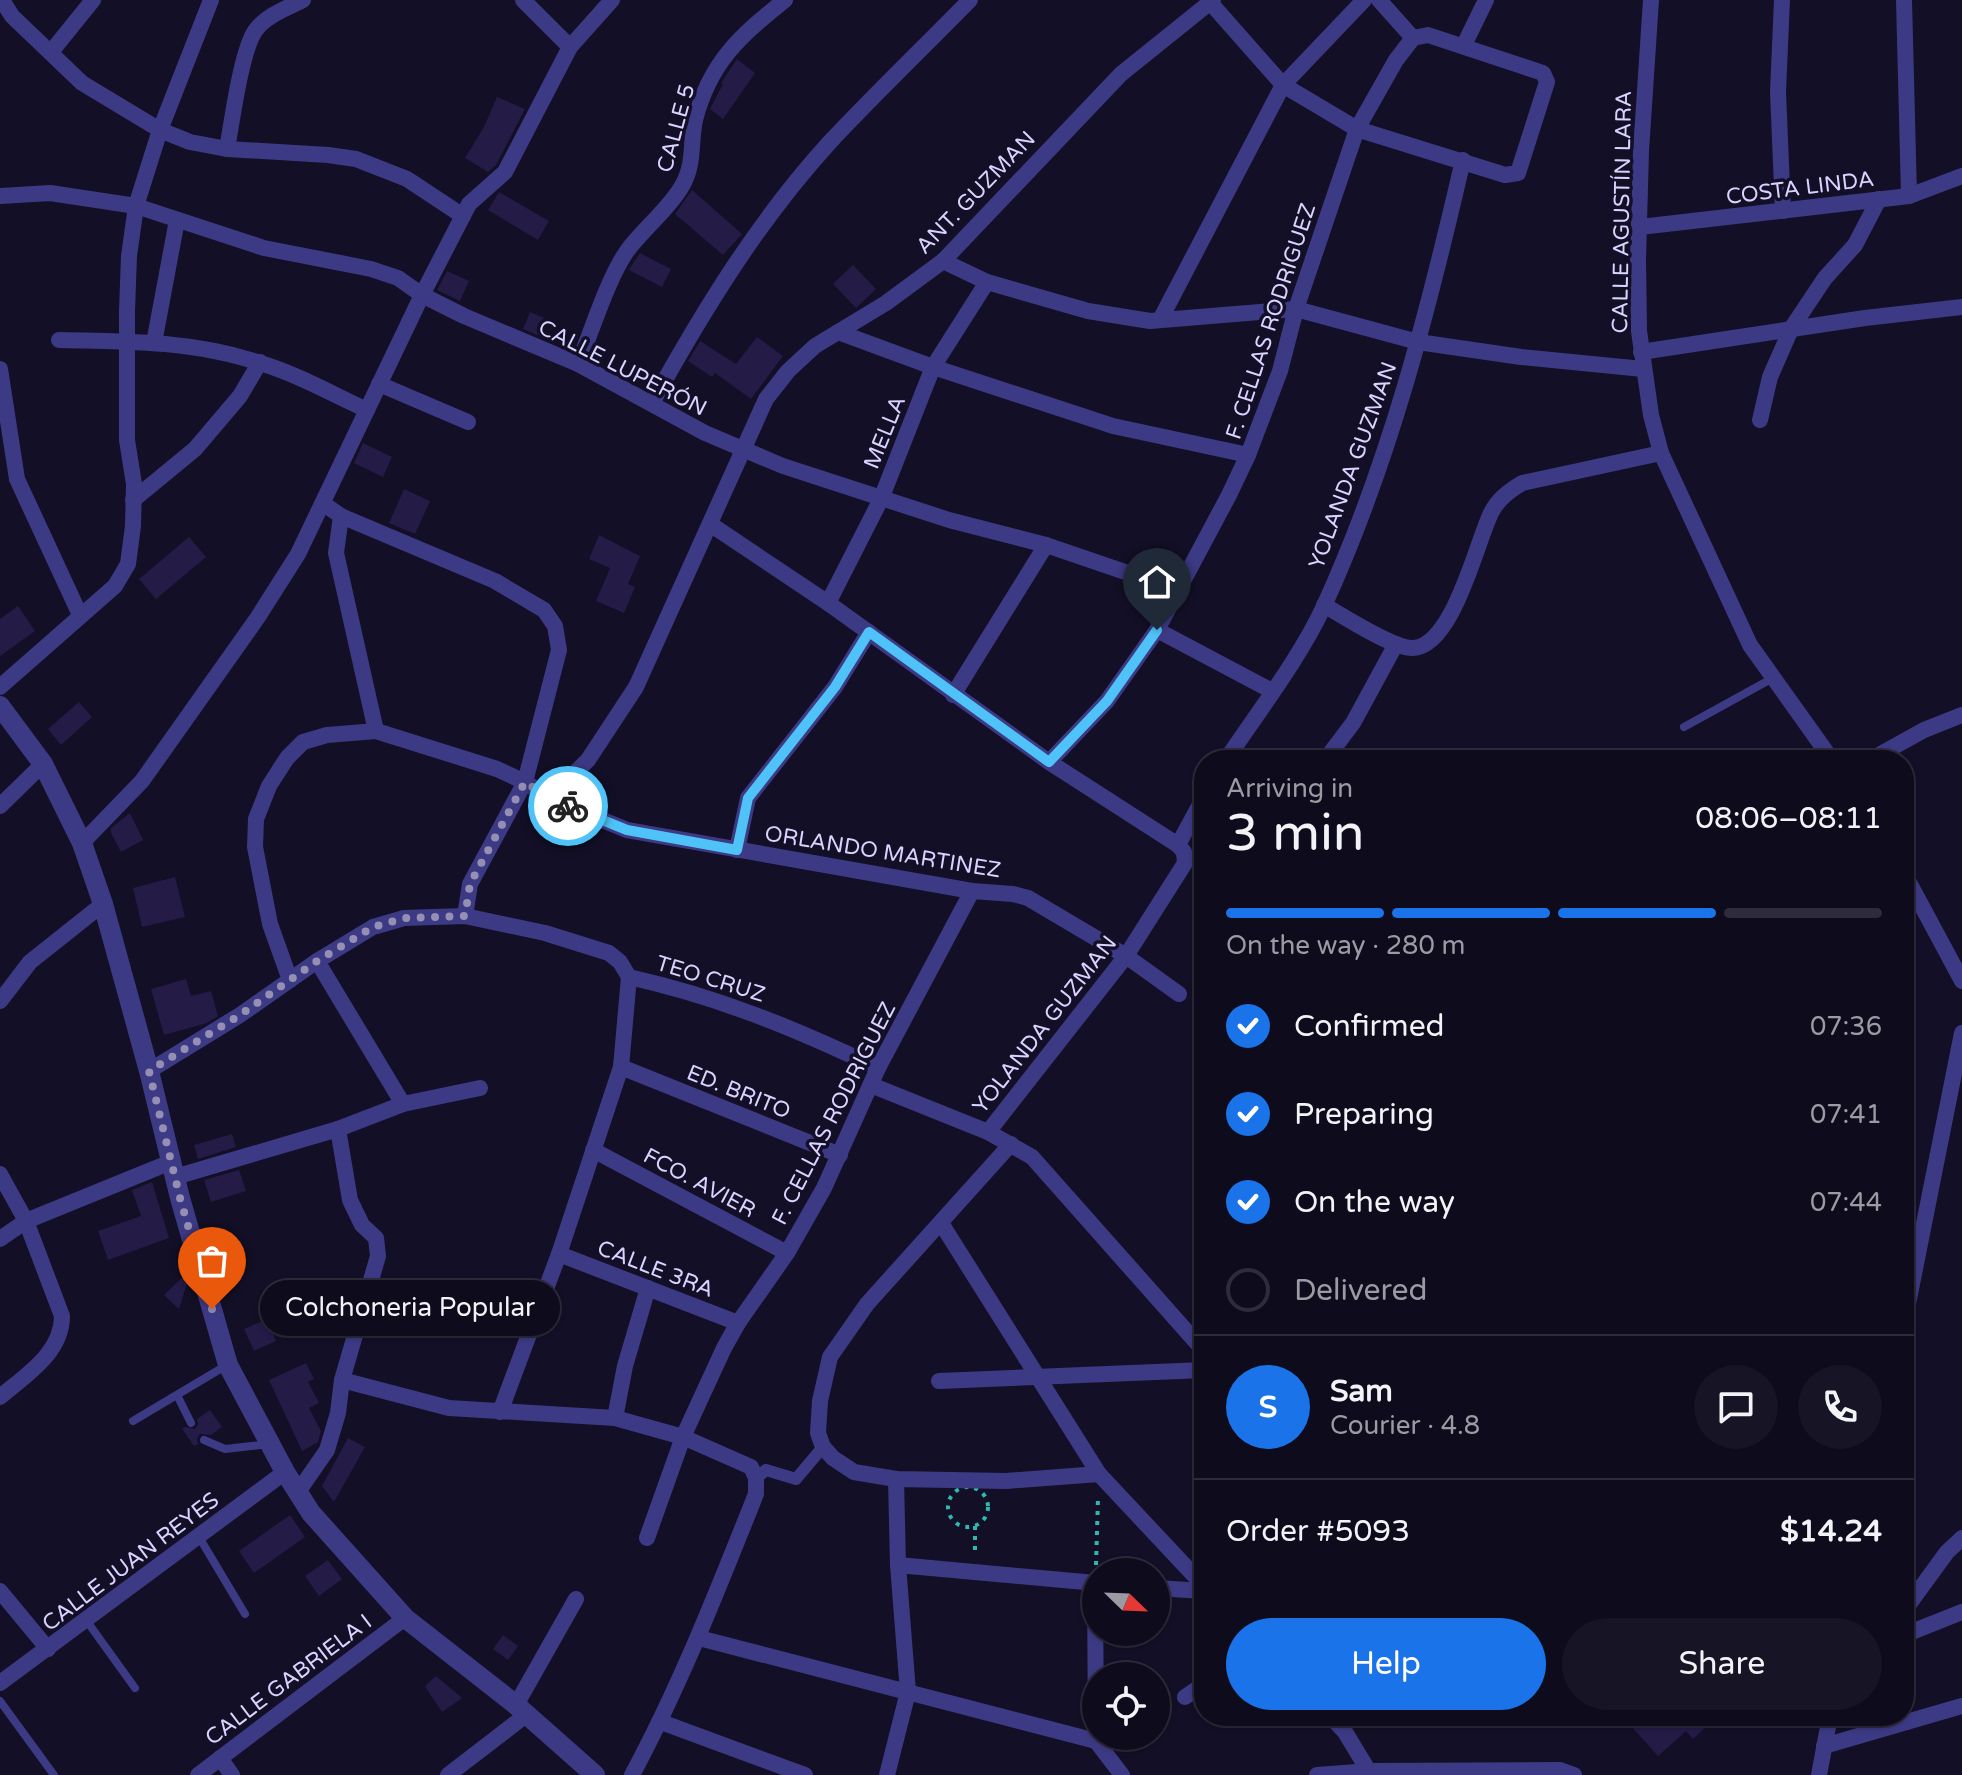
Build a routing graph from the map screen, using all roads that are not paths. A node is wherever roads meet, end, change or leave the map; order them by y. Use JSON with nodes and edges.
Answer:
{"nodes":[{"id":1,"x":2,"y":0,"type":"edge"},
{"id":2,"x":93,"y":0,"type":"edge"},
{"id":3,"x":211,"y":0,"type":"edge"},
{"id":4,"x":303,"y":0,"type":"edge"},
{"id":5,"x":523,"y":0,"type":"edge"},
{"id":6,"x":612,"y":0,"type":"edge"},
{"id":7,"x":785,"y":0,"type":"edge"},
{"id":8,"x":970,"y":0,"type":"edge"},
{"id":9,"x":1364,"y":0,"type":"edge"},
{"id":10,"x":1379,"y":0,"type":"edge"},
{"id":11,"x":1486,"y":0,"type":"edge"},
{"id":12,"x":1651,"y":0,"type":"edge"},
{"id":13,"x":1782,"y":0,"type":"edge"},
{"id":14,"x":1904,"y":0,"type":"edge"},
{"id":15,"x":1210,"y":1,"type":"edge"},
{"id":16,"x":1413,"y":38,"type":"junction"},
{"id":17,"x":1464,"y":45,"type":"junction"},
{"id":18,"x":570,"y":47,"type":"junction"},
{"id":19,"x":51,"y":52,"type":"junction"},
{"id":20,"x":1283,"y":85,"type":"junction"},
{"id":21,"x":1357,"y":129,"type":"junction"},
{"id":22,"x":160,"y":130,"type":"junction"},
{"id":23,"x":227,"y":149,"type":"junction"},
{"id":24,"x":1463,"y":160,"type":"junction"},
{"id":25,"x":1962,"y":176,"type":"edge"},
{"id":26,"x":0,"y":196,"type":"edge"},
{"id":27,"x":1909,"y":196,"type":"junction"},
{"id":28,"x":1879,"y":199,"type":"junction"},
{"id":29,"x":136,"y":206,"type":"junction"},
{"id":30,"x":1783,"y":211,"type":"junction"},
{"id":31,"x":463,"y":216,"type":"junction"},
{"id":32,"x":177,"y":220,"type":"junction"},
{"id":33,"x":1640,"y":227,"type":"junction"},
{"id":34,"x":943,"y":261,"type":"junction"},
{"id":35,"x":987,"y":282,"type":"junction"},
{"id":36,"x":422,"y":295,"type":"junction"},
{"id":37,"x":1962,"y":307,"type":"edge"},
{"id":38,"x":1296,"y":309,"type":"junction"},
{"id":39,"x":1160,"y":320,"type":"junction"},
{"id":40,"x":1791,"y":329,"type":"junction"},
{"id":41,"x":838,"y":332,"type":"junction"},
{"id":42,"x":59,"y":340,"type":"dead end"},
{"id":43,"x":126,"y":341,"type":"junction"},
{"id":44,"x":1418,"y":342,"type":"junction"},
{"id":45,"x":154,"y":343,"type":"junction"},
{"id":46,"x":1641,"y":352,"type":"junction"},
{"id":47,"x":260,"y":362,"type":"junction"},
{"id":48,"x":578,"y":364,"type":"junction"},
{"id":49,"x":933,"y":367,"type":"junction"},
{"id":50,"x":0,"y":369,"type":"edge"},
{"id":51,"x":1643,"y":369,"type":"junction"},
{"id":52,"x":379,"y":384,"type":"junction"},
{"id":53,"x":652,"y":403,"type":"junction"},
{"id":54,"x":367,"y":410,"type":"junction"},
{"id":55,"x":1760,"y":420,"type":"dead end"},
{"id":56,"x":468,"y":422,"type":"dead end"},
{"id":57,"x":744,"y":449,"type":"junction"},
{"id":58,"x":1661,"y":453,"type":"junction"},
{"id":59,"x":1248,"y":455,"type":"junction"},
{"id":60,"x":881,"y":499,"type":"junction"},
{"id":61,"x":133,"y":500,"type":"junction"},
{"id":62,"x":324,"y":504,"type":"junction"},
{"id":63,"x":341,"y":516,"type":"junction"},
{"id":64,"x":710,"y":524,"type":"junction"},
{"id":65,"x":1046,"y":545,"type":"junction"},
{"id":66,"x":1178,"y":590,"type":"junction"},
{"id":67,"x":828,"y":603,"type":"junction"},
{"id":68,"x":1324,"y":605,"type":"junction"},
{"id":69,"x":80,"y":615,"type":"junction"},
{"id":70,"x":1157,"y":630,"type":"junction"},
{"id":71,"x":869,"y":632,"type":"junction"},
{"id":72,"x":1396,"y":644,"type":"junction"},
{"id":73,"x":1773,"y":678,"type":"junction"},
{"id":74,"x":0,"y":687,"type":"edge"},
{"id":75,"x":1272,"y":691,"type":"junction"},
{"id":76,"x":953,"y":695,"type":"junction"},
{"id":77,"x":0,"y":706,"type":"edge"},
{"id":78,"x":1962,"y":715,"type":"edge"},
{"id":79,"x":1684,"y":727,"type":"dead end"},
{"id":80,"x":376,"y":731,"type":"junction"},
{"id":81,"x":1233,"y":750,"type":"edge"},
{"id":82,"x":1333,"y":750,"type":"edge"},
{"id":83,"x":1825,"y":750,"type":"edge"},
{"id":84,"x":1888,"y":750,"type":"edge"},
{"id":85,"x":1049,"y":762,"type":"junction"},
{"id":86,"x":43,"y":764,"type":"junction"},
{"id":87,"x":525,"y":782,"type":"junction"},
{"id":88,"x":549,"y":798,"type":"junction"},
{"id":89,"x":0,"y":806,"type":"edge"},
{"id":90,"x":1194,"y":815,"type":"edge"},
{"id":91,"x":82,"y":843,"type":"junction"},
{"id":92,"x":1178,"y":845,"type":"junction"},
{"id":93,"x":737,"y":850,"type":"junction"},
{"id":94,"x":972,"y":891,"type":"junction"},
{"id":95,"x":1914,"y":892,"type":"edge"},
{"id":96,"x":103,"y":904,"type":"junction"},
{"id":97,"x":465,"y":916,"type":"junction"},
{"id":98,"x":1126,"y":956,"type":"junction"},
{"id":99,"x":317,"y":961,"type":"junction"},
{"id":100,"x":629,"y":977,"type":"junction"},
{"id":101,"x":290,"y":980,"type":"junction"},
{"id":102,"x":1962,"y":981,"type":"edge"},
{"id":103,"x":1179,"y":994,"type":"dead end"},
{"id":104,"x":0,"y":1001,"type":"edge"},
{"id":105,"x":1962,"y":1033,"type":"edge"},
{"id":106,"x":621,"y":1067,"type":"junction"},
{"id":107,"x":878,"y":1068,"type":"junction"},
{"id":108,"x":149,"y":1071,"type":"junction"},
{"id":109,"x":871,"y":1085,"type":"junction"},
{"id":110,"x":480,"y":1088,"type":"dead end"},
{"id":111,"x":403,"y":1104,"type":"junction"},
{"id":112,"x":338,"y":1129,"type":"junction"},
{"id":113,"x":988,"y":1132,"type":"junction"},
{"id":114,"x":1011,"y":1144,"type":"junction"},
{"id":115,"x":593,"y":1150,"type":"junction"},
{"id":116,"x":840,"y":1155,"type":"junction"},
{"id":117,"x":173,"y":1169,"type":"junction"},
{"id":118,"x":0,"y":1174,"type":"edge"},
{"id":119,"x":26,"y":1221,"type":"junction"},
{"id":120,"x":941,"y":1223,"type":"junction"},
{"id":121,"x":0,"y":1239,"type":"edge"},
{"id":122,"x":787,"y":1253,"type":"junction"},
{"id":123,"x":559,"y":1254,"type":"junction"},
{"id":124,"x":1914,"y":1263,"type":"edge"},
{"id":125,"x":648,"y":1288,"type":"junction"},
{"id":126,"x":738,"y":1323,"type":"junction"},
{"id":127,"x":1194,"y":1340,"type":"edge"},
{"id":128,"x":228,"y":1365,"type":"junction"},
{"id":129,"x":1194,"y":1370,"type":"edge"},
{"id":130,"x":1038,"y":1376,"type":"junction"},
{"id":131,"x":342,"y":1380,"type":"junction"},
{"id":132,"x":939,"y":1381,"type":"dead end"},
{"id":133,"x":177,"y":1395,"type":"junction"},
{"id":134,"x":0,"y":1397,"type":"edge"},
{"id":135,"x":500,"y":1412,"type":"junction"},
{"id":136,"x":615,"y":1418,"type":"junction"},
{"id":137,"x":133,"y":1421,"type":"dead end"},
{"id":138,"x":191,"y":1423,"type":"dead end"},
{"id":139,"x":683,"y":1437,"type":"junction"},
{"id":140,"x":204,"y":1440,"type":"dead end"},
{"id":141,"x":270,"y":1444,"type":"junction"},
{"id":142,"x":823,"y":1447,"type":"junction"},
{"id":143,"x":285,"y":1472,"type":"junction"},
{"id":144,"x":1099,"y":1474,"type":"junction"},
{"id":145,"x":756,"y":1478,"type":"junction"},
{"id":146,"x":896,"y":1479,"type":"junction"},
{"id":147,"x":298,"y":1492,"type":"junction"},
{"id":148,"x":199,"y":1537,"type":"junction"},
{"id":149,"x":647,"y":1538,"type":"dead end"},
{"id":150,"x":1962,"y":1538,"type":"edge"},
{"id":151,"x":898,"y":1565,"type":"junction"},
{"id":152,"x":1194,"y":1578,"type":"edge"},
{"id":153,"x":1082,"y":1582,"type":"edge"},
{"id":154,"x":1170,"y":1588,"type":"edge"},
{"id":155,"x":1194,"y":1589,"type":"edge"},
{"id":156,"x":0,"y":1591,"type":"edge"},
{"id":157,"x":1914,"y":1597,"type":"edge"},
{"id":158,"x":576,"y":1599,"type":"dead end"},
{"id":159,"x":1962,"y":1612,"type":"edge"},
{"id":160,"x":245,"y":1614,"type":"dead end"},
{"id":161,"x":405,"y":1618,"type":"junction"},
{"id":162,"x":86,"y":1620,"type":"junction"},
{"id":163,"x":1914,"y":1631,"type":"edge"},
{"id":164,"x":699,"y":1638,"type":"junction"},
{"id":165,"x":48,"y":1649,"type":"junction"},
{"id":166,"x":0,"y":1683,"type":"edge"},
{"id":167,"x":135,"y":1688,"type":"dead end"},
{"id":168,"x":1194,"y":1691,"type":"edge"},
{"id":169,"x":908,"y":1692,"type":"junction"},
{"id":170,"x":1185,"y":1697,"type":"dead end"},
{"id":171,"x":0,"y":1701,"type":"edge"},
{"id":172,"x":1962,"y":1706,"type":"edge"},
{"id":173,"x":521,"y":1710,"type":"junction"},
{"id":174,"x":1914,"y":1720,"type":"edge"},
{"id":175,"x":661,"y":1722,"type":"junction"},
{"id":176,"x":1339,"y":1726,"type":"edge"},
{"id":177,"x":1828,"y":1726,"type":"edge"},
{"id":178,"x":1893,"y":1726,"type":"edge"},
{"id":179,"x":1082,"y":1737,"type":"edge"},
{"id":180,"x":1824,"y":1746,"type":"junction"},
{"id":181,"x":1103,"y":1750,"type":"edge"},
{"id":182,"x":220,"y":1758,"type":"junction"},
{"id":183,"x":1370,"y":1773,"type":"edge"},
{"id":184,"x":54,"y":1775,"type":"edge"},
{"id":185,"x":198,"y":1775,"type":"edge"},
{"id":186,"x":232,"y":1775,"type":"edge"},
{"id":187,"x":448,"y":1775,"type":"edge"},
{"id":188,"x":595,"y":1775,"type":"edge"},
{"id":189,"x":632,"y":1775,"type":"edge"},
{"id":190,"x":805,"y":1775,"type":"edge"},
{"id":191,"x":887,"y":1775,"type":"edge"},
{"id":192,"x":1122,"y":1775,"type":"edge"},
{"id":193,"x":1317,"y":1775,"type":"edge"},
{"id":194,"x":1574,"y":1775,"type":"edge"},
{"id":195,"x":1819,"y":1775,"type":"edge"}],
"edges":[{"from":1,"to":19,"type":"street"},
{"from":2,"to":19,"type":"street"},
{"from":3,"to":22,"type":"street"},
{"from":4,"to":23,"type":"street"},
{"from":5,"to":18,"type":"street"},
{"from":6,"to":18,"type":"street"},
{"from":7,"to":48,"type":"street","name":"CALLE 5"},
{"from":8,"to":53,"type":"street"},
{"from":9,"to":20,"type":"street"},
{"from":10,"to":16,"type":"street"},
{"from":11,"to":17,"type":"street"},
{"from":12,"to":33,"type":"street","name":"CALLE AGUSTÍN LARA"},
{"from":13,"to":30,"type":"street"},
{"from":14,"to":27,"type":"street"},
{"from":15,"to":20,"type":"street"},
{"from":15,"to":34,"type":"street","name":"ANT. GUZMAN"},
{"from":16,"to":17,"type":"street"},
{"from":16,"to":21,"type":"street","name":"F. CELLAS RODRIGUEZ"},
{"from":17,"to":24,"type":"street"},
{"from":18,"to":31,"type":"street"},
{"from":19,"to":22,"type":"street"},
{"from":20,"to":21,"type":"street"},
{"from":20,"to":39,"type":"street"},
{"from":21,"to":24,"type":"street"},
{"from":21,"to":38,"type":"street","name":"F. CELLAS RODRIGUEZ"},
{"from":22,"to":23,"type":"street"},
{"from":22,"to":29,"type":"street"},
{"from":23,"to":31,"type":"street"},
{"from":24,"to":44,"type":"street","name":"YOLANDA GUZMAN"},
{"from":25,"to":27,"type":"street","name":"COSTA LINDA"},
{"from":26,"to":29,"type":"street","name":"CALLE LUPERÓN"},
{"from":27,"to":28,"type":"street","name":"COSTA LINDA"},
{"from":28,"to":30,"type":"street","name":"COSTA LINDA"},
{"from":28,"to":40,"type":"street"},
{"from":29,"to":32,"type":"street","name":"CALLE LUPERÓN"},
{"from":29,"to":43,"type":"street"},
{"from":30,"to":33,"type":"street","name":"COSTA LINDA"},
{"from":31,"to":36,"type":"street"},
{"from":32,"to":36,"type":"street","name":"CALLE LUPERÓN"},
{"from":32,"to":45,"type":"street"},
{"from":33,"to":46,"type":"street","name":"CALLE AGUSTÍN LARA"},
{"from":34,"to":35,"type":"street"},
{"from":34,"to":41,"type":"street","name":"ANT. GUZMAN"},
{"from":35,"to":39,"type":"street"},
{"from":35,"to":49,"type":"street","name":"MELLA"},
{"from":36,"to":48,"type":"street","name":"CALLE LUPERÓN"},
{"from":36,"to":52,"type":"street"},
{"from":37,"to":40,"type":"street"},
{"from":38,"to":39,"type":"street"},
{"from":38,"to":44,"type":"street"},
{"from":38,"to":59,"type":"street","name":"F. CELLAS RODRIGUEZ"},
{"from":40,"to":46,"type":"street"},
{"from":40,"to":55,"type":"street"},
{"from":41,"to":49,"type":"street"},
{"from":41,"to":57,"type":"street","name":"ANT. GUZMAN"},
{"from":42,"to":43,"type":"street"},
{"from":43,"to":45,"type":"street"},
{"from":43,"to":61,"type":"street"},
{"from":44,"to":51,"type":"street"},
{"from":44,"to":68,"type":"street","name":"YOLANDA GUZMAN"},
{"from":45,"to":47,"type":"street"},
{"from":46,"to":51,"type":"street","name":"CALLE AGUSTÍN LARA"},
{"from":47,"to":54,"type":"street"},
{"from":47,"to":61,"type":"street"},
{"from":48,"to":53,"type":"street","name":"CALLE LUPERÓN"},
{"from":49,"to":59,"type":"street"},
{"from":49,"to":60,"type":"street","name":"MELLA"},
{"from":50,"to":69,"type":"street"},
{"from":51,"to":58,"type":"street","name":"CALLE AGUSTÍN LARA"},
{"from":52,"to":54,"type":"street"},
{"from":52,"to":56,"type":"street"},
{"from":53,"to":57,"type":"street","name":"CALLE LUPERÓN"},
{"from":54,"to":62,"type":"street"},
{"from":57,"to":60,"type":"street","name":"CALLE LUPERÓN"},
{"from":57,"to":64,"type":"street","name":"ANT. GUZMAN"},
{"from":58,"to":72,"type":"street"},
{"from":58,"to":73,"type":"street","name":"CALLE AGUSTÍN LARA"},
{"from":59,"to":66,"type":"street","name":"F. CELLAS RODRIGUEZ"},
{"from":60,"to":65,"type":"street","name":"CALLE LUPERÓN"},
{"from":60,"to":67,"type":"street","name":"MELLA"},
{"from":61,"to":69,"type":"street"},
{"from":62,"to":63,"type":"street"},
{"from":62,"to":91,"type":"street"},
{"from":63,"to":80,"type":"street"},
{"from":63,"to":87,"type":"street"},
{"from":64,"to":67,"type":"street"},
{"from":64,"to":88,"type":"street","name":"ANT. GUZMAN"},
{"from":65,"to":66,"type":"street","name":"CALLE LUPERÓN"},
{"from":65,"to":76,"type":"street"},
{"from":66,"to":70,"type":"street","name":"F. CELLAS RODRIGUEZ"},
{"from":67,"to":71,"type":"street"},
{"from":68,"to":72,"type":"street"},
{"from":68,"to":75,"type":"street","name":"YOLANDA GUZMAN"},
{"from":69,"to":74,"type":"street"},
{"from":70,"to":75,"type":"street"},
{"from":70,"to":85,"type":"street","name":"F. CELLAS RODRIGUEZ"},
{"from":71,"to":76,"type":"street"},
{"from":71,"to":93,"type":"street"},
{"from":72,"to":82,"type":"street"},
{"from":73,"to":79,"type":"lane"},
{"from":73,"to":83,"type":"street","name":"CALLE AGUSTÍN LARA"},
{"from":75,"to":81,"type":"street","name":"YOLANDA GUZMAN"},
{"from":76,"to":85,"type":"street"},
{"from":77,"to":86,"type":"street"},
{"from":78,"to":84,"type":"street"},
{"from":80,"to":87,"type":"street","name":"ORLANDO MARTINEZ"},
{"from":80,"to":101,"type":"street","name":"ORLANDO MARTINEZ"},
{"from":85,"to":92,"type":"street"},
{"from":86,"to":89,"type":"street"},
{"from":86,"to":91,"type":"street"},
{"from":87,"to":88,"type":"street","name":"ORLANDO MARTINEZ"},
{"from":87,"to":97,"type":"street"},
{"from":88,"to":93,"type":"street","name":"ORLANDO MARTINEZ"},
{"from":90,"to":92,"type":"street","name":"YOLANDA GUZMAN"},
{"from":91,"to":96,"type":"street"},
{"from":92,"to":98,"type":"street","name":"YOLANDA GUZMAN"},
{"from":93,"to":94,"type":"street","name":"ORLANDO MARTINEZ"},
{"from":94,"to":98,"type":"street","name":"ORLANDO MARTINEZ"},
{"from":94,"to":107,"type":"street","name":"F. CELLAS RODRIGUEZ"},
{"from":95,"to":102,"type":"street"},
{"from":96,"to":104,"type":"street"},
{"from":96,"to":108,"type":"street"},
{"from":97,"to":99,"type":"street","name":"TEO CRUZ"},
{"from":97,"to":100,"type":"street","name":"TEO CRUZ"},
{"from":98,"to":103,"type":"street","name":"ORLANDO MARTINEZ"},
{"from":98,"to":113,"type":"street","name":"YOLANDA GUZMAN"},
{"from":99,"to":101,"type":"street","name":"TEO CRUZ"},
{"from":99,"to":111,"type":"street"},
{"from":100,"to":106,"type":"street"},
{"from":100,"to":107,"type":"street","name":"TEO CRUZ"},
{"from":101,"to":108,"type":"street","name":"TEO CRUZ"},
{"from":105,"to":124,"type":"street"},
{"from":106,"to":115,"type":"street"},
{"from":106,"to":116,"type":"street","name":"ED. BRITO"},
{"from":107,"to":109,"type":"street","name":"F. CELLAS RODRIGUEZ"},
{"from":108,"to":117,"type":"street"},
{"from":109,"to":113,"type":"street","name":"YOLANDA GUZMAN"},
{"from":109,"to":116,"type":"street","name":"F. CELLAS RODRIGUEZ"},
{"from":110,"to":111,"type":"street"},
{"from":111,"to":112,"type":"street"},
{"from":112,"to":117,"type":"street"},
{"from":112,"to":131,"type":"street"},
{"from":113,"to":114,"type":"street"},
{"from":114,"to":120,"type":"street"},
{"from":114,"to":127,"type":"street"},
{"from":115,"to":122,"type":"street","name":"FCO. AVIER"},
{"from":115,"to":123,"type":"street"},
{"from":116,"to":122,"type":"street","name":"F. CELLAS RODRIGUEZ"},
{"from":117,"to":119,"type":"street"},
{"from":117,"to":128,"type":"street"},
{"from":118,"to":119,"type":"street"},
{"from":119,"to":121,"type":"street"},
{"from":119,"to":134,"type":"street"},
{"from":120,"to":130,"type":"street"},
{"from":120,"to":142,"type":"street"},
{"from":122,"to":126,"type":"street","name":"F. CELLAS RODRIGUEZ"},
{"from":123,"to":125,"type":"street","name":"CALLE 3RA"},
{"from":123,"to":135,"type":"street"},
{"from":125,"to":126,"type":"street","name":"CALLE 3RA"},
{"from":125,"to":136,"type":"street"},
{"from":126,"to":139,"type":"street","name":"F. CELLAS RODRIGUEZ"},
{"from":128,"to":133,"type":"lane"},
{"from":128,"to":141,"type":"street"},
{"from":129,"to":130,"type":"street"},
{"from":130,"to":132,"type":"street"},
{"from":130,"to":144,"type":"street"},
{"from":131,"to":135,"type":"street"},
{"from":131,"to":147,"type":"street"},
{"from":133,"to":137,"type":"lane"},
{"from":133,"to":138,"type":"lane"},
{"from":135,"to":136,"type":"street"},
{"from":136,"to":139,"type":"street"},
{"from":139,"to":145,"type":"street"},
{"from":139,"to":149,"type":"street","name":"F. CELLAS RODRIGUEZ"},
{"from":140,"to":141,"type":"lane"},
{"from":141,"to":143,"type":"street"},
{"from":142,"to":145,"type":"street"},
{"from":142,"to":146,"type":"street"},
{"from":143,"to":147,"type":"street"},
{"from":143,"to":148,"type":"street","name":"CALLE JUAN REYES"},
{"from":144,"to":146,"type":"street"},
{"from":144,"to":152,"type":"street"},
{"from":145,"to":164,"type":"street"},
{"from":146,"to":151,"type":"street"},
{"from":147,"to":161,"type":"street"},
{"from":148,"to":160,"type":"lane"},
{"from":148,"to":162,"type":"street","name":"CALLE JUAN REYES"},
{"from":150,"to":157,"type":"street"},
{"from":151,"to":153,"type":"street"},
{"from":151,"to":169,"type":"street"},
{"from":154,"to":155,"type":"street"},
{"from":156,"to":165,"type":"street"},
{"from":158,"to":173,"type":"street"},
{"from":159,"to":163,"type":"street"},
{"from":161,"to":173,"type":"street"},
{"from":161,"to":182,"type":"street","name":"CALLE GABRIELA I"},
{"from":162,"to":165,"type":"street","name":"CALLE JUAN REYES"},
{"from":162,"to":167,"type":"lane"},
{"from":164,"to":169,"type":"street"},
{"from":164,"to":175,"type":"street"},
{"from":165,"to":166,"type":"street","name":"CALLE JUAN REYES"},
{"from":168,"to":170,"type":"street"},
{"from":169,"to":179,"type":"street"},
{"from":169,"to":191,"type":"street"},
{"from":171,"to":184,"type":"lane"},
{"from":172,"to":174,"type":"street"},
{"from":173,"to":187,"type":"street"},
{"from":173,"to":188,"type":"street"},
{"from":175,"to":189,"type":"street"},
{"from":175,"to":190,"type":"street"},
{"from":176,"to":183,"type":"street"},
{"from":177,"to":180,"type":"street"},
{"from":178,"to":180,"type":"street"},
{"from":180,"to":195,"type":"street"},
{"from":181,"to":192,"type":"street"},
{"from":182,"to":185,"type":"street","name":"CALLE GABRIELA I"},
{"from":182,"to":186,"type":"street"},
{"from":183,"to":193,"type":"street"},
{"from":183,"to":194,"type":"street"}]}
